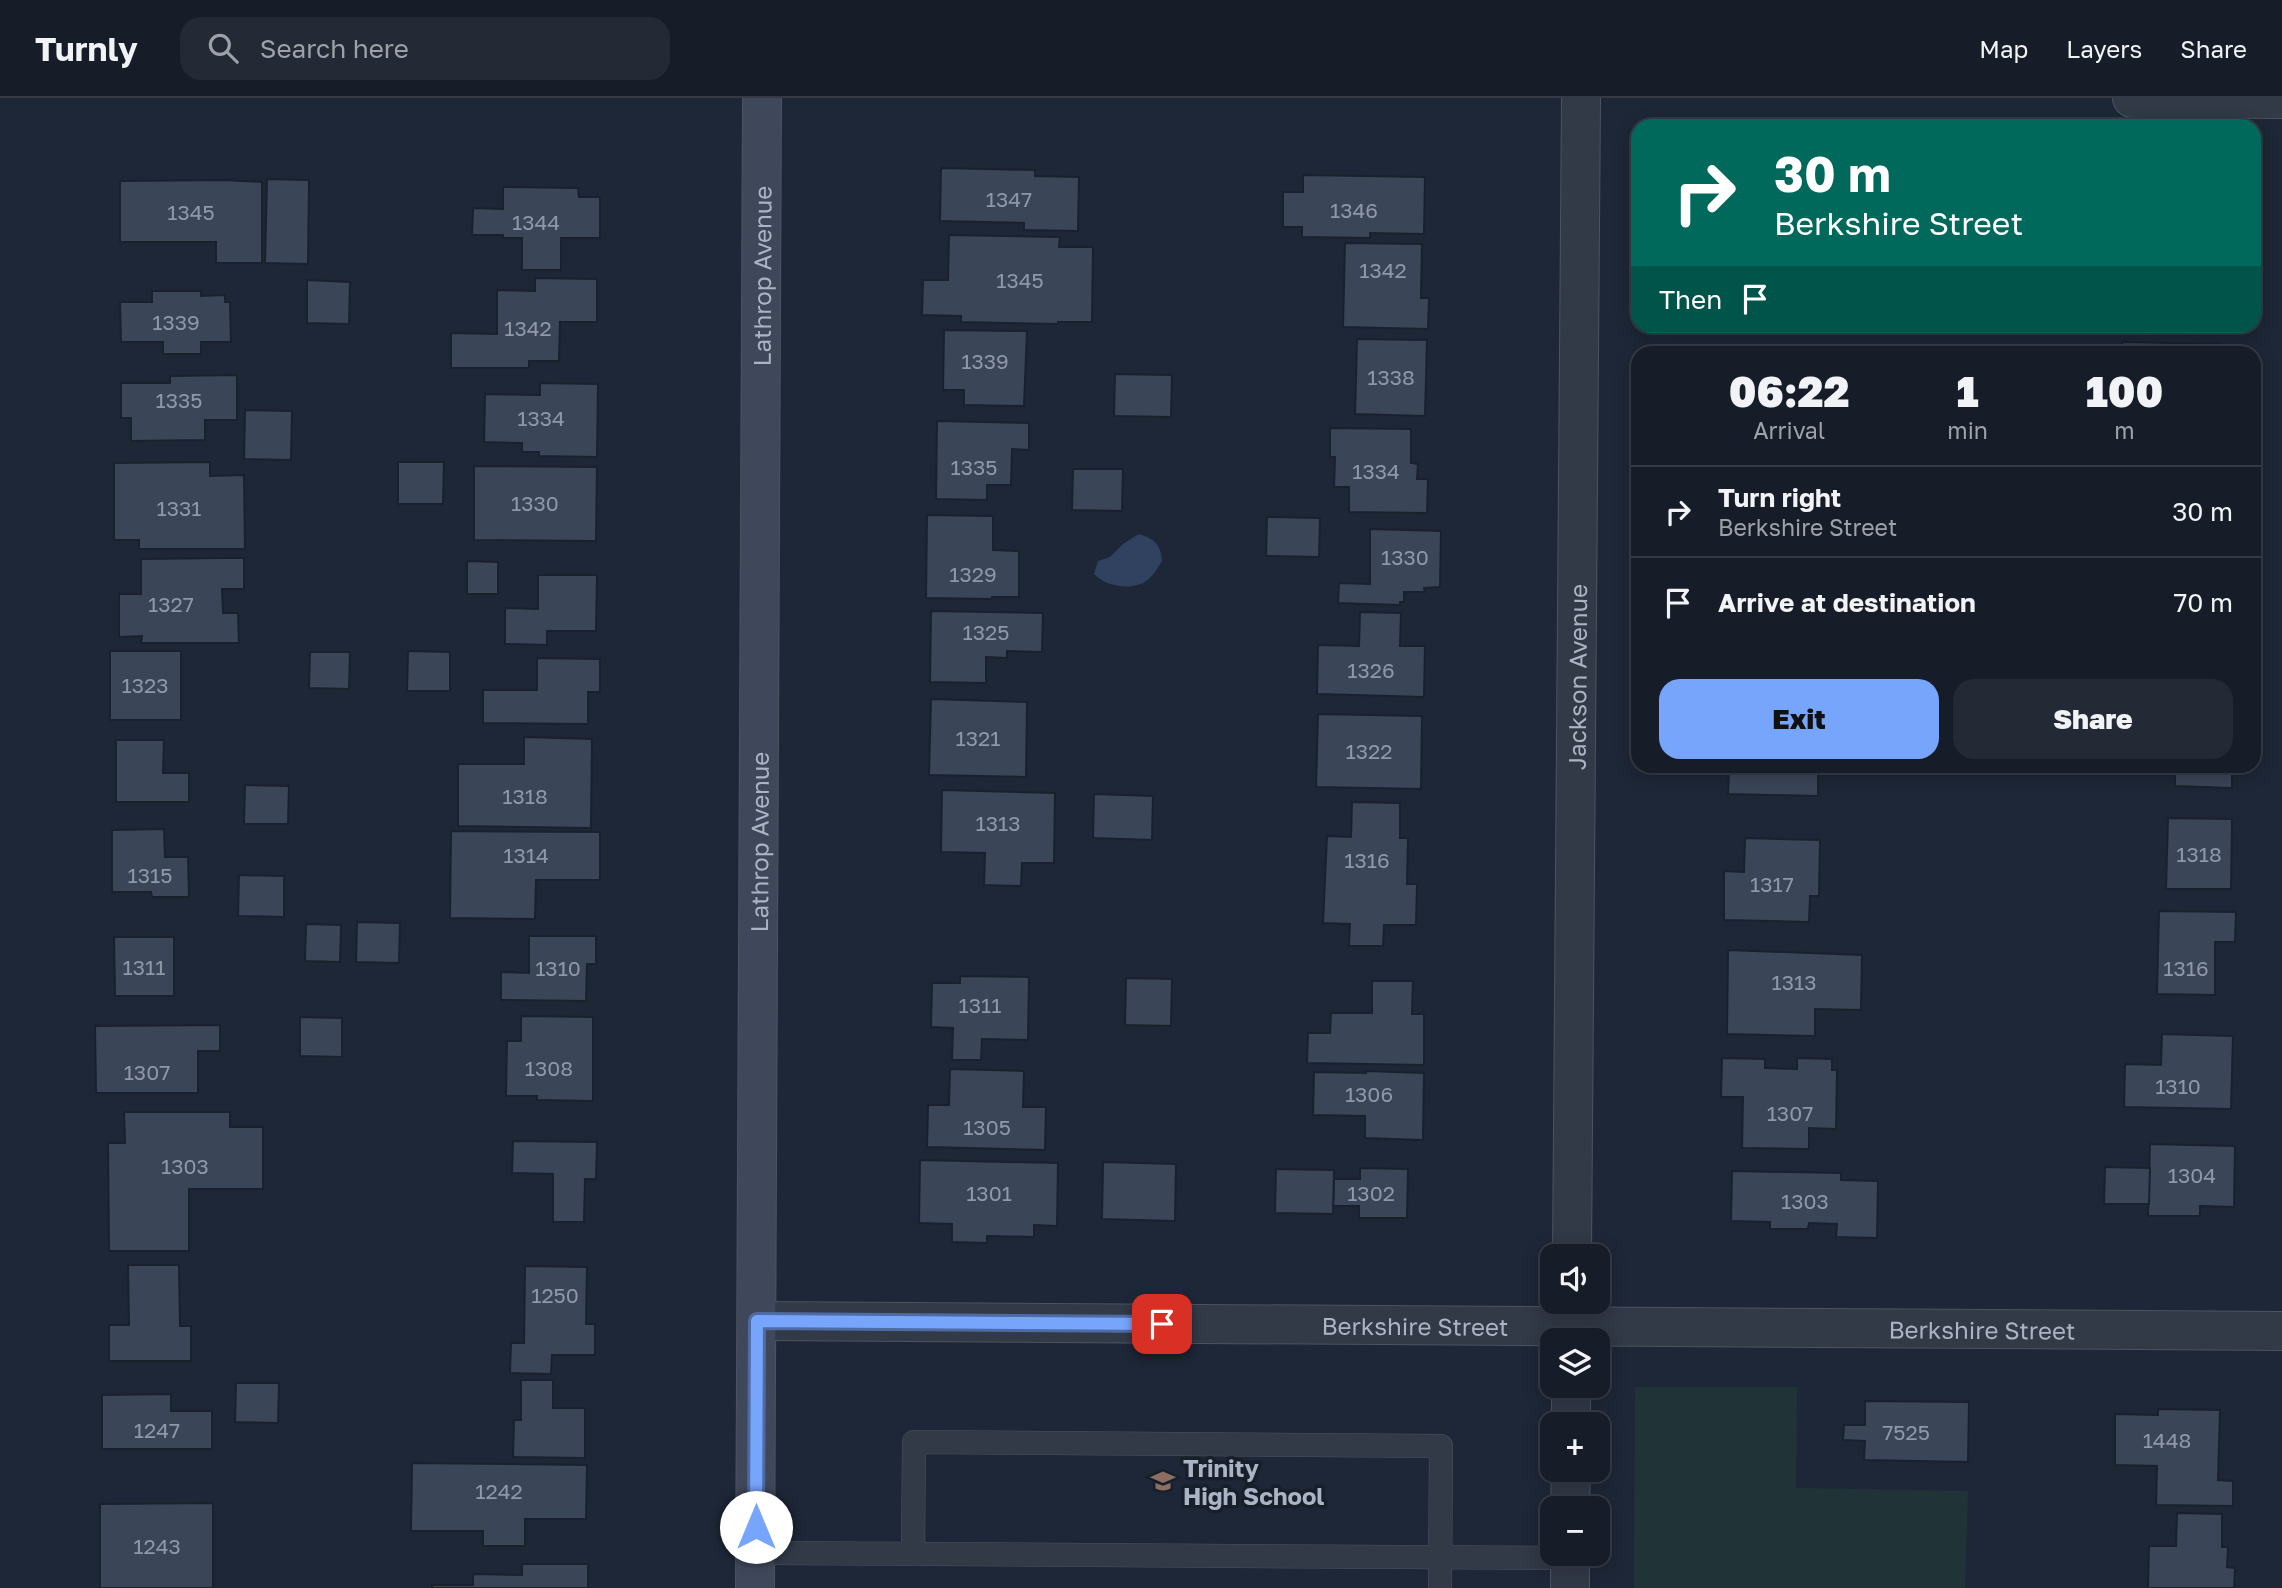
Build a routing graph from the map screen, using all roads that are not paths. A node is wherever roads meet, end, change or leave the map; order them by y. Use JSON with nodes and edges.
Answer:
{"nodes":[{"id":1,"x":762,"y":98,"type":"edge"},
{"id":2,"x":1581,"y":98,"type":"edge"},
{"id":3,"x":2132,"y":98,"type":"edge"},
{"id":4,"x":2282,"y":99,"type":"edge"},
{"id":5,"x":1572,"y":1244,"type":"edge"},
{"id":6,"x":757,"y":1321,"type":"junction"},
{"id":7,"x":1572,"y":1323,"type":"edge"},
{"id":8,"x":2282,"y":1331,"type":"edge"},
{"id":9,"x":913,"y":1554,"type":"junction"},
{"id":10,"x":1441,"y":1557,"type":"junction"},
{"id":11,"x":1570,"y":1567,"type":"edge"},
{"id":12,"x":756,"y":1570,"type":"edge"},
{"id":13,"x":1440,"y":1588,"type":"edge"}],
"edges":[{"from":1,"to":6,"type":"street","name":"Lathrop Avenue"},
{"from":2,"to":5,"type":"street","name":"Jackson Avenue"},
{"from":3,"to":4,"type":"street"},
{"from":6,"to":7,"type":"street","name":"Berkshire Street"},
{"from":6,"to":12,"type":"street","name":"Lathrop Avenue"},
{"from":7,"to":8,"type":"street","name":"Berkshire Street"},
{"from":9,"to":10,"type":"lane"},
{"from":9,"to":10,"type":"lane"},
{"from":9,"to":12,"type":"lane"},
{"from":10,"to":11,"type":"lane"},
{"from":10,"to":13,"type":"lane"}]}
